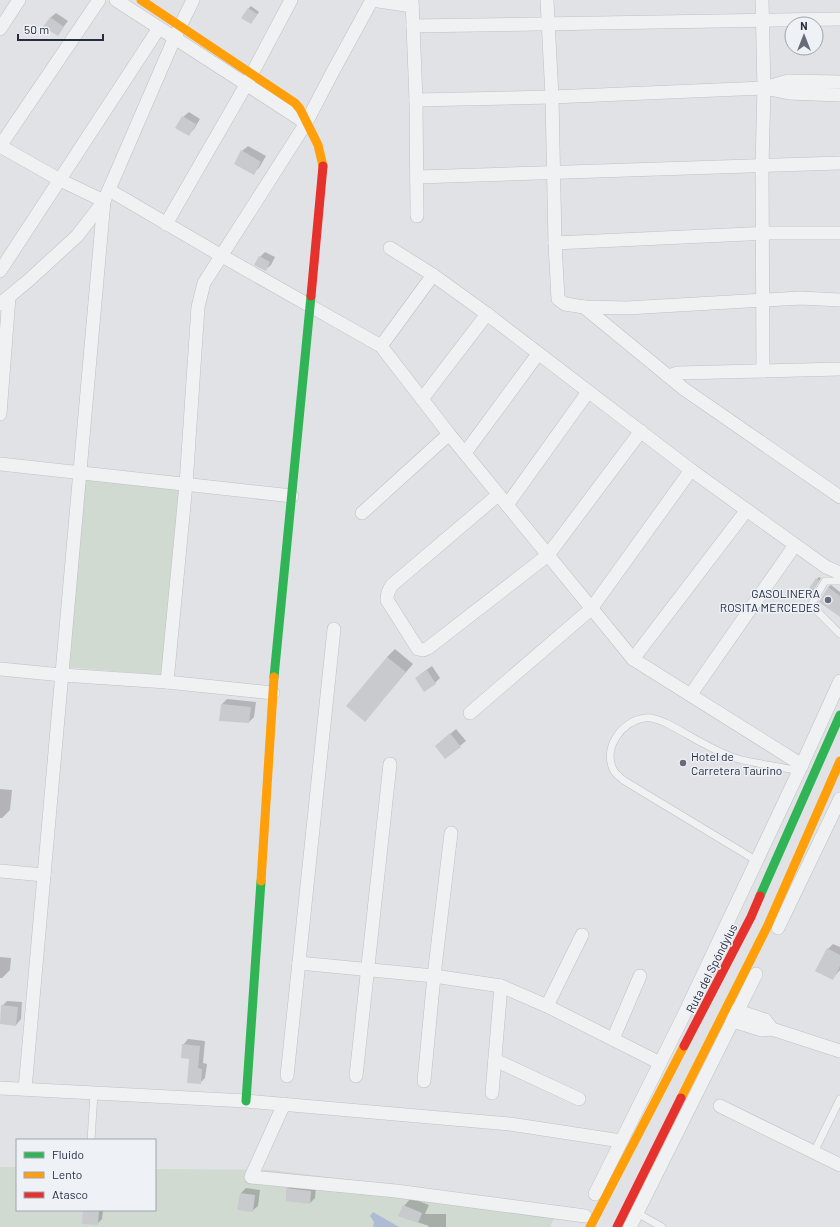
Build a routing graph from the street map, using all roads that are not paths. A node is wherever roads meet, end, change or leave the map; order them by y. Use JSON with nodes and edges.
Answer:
{"nodes":[{"id":1,"x":19,"y":0,"type":"edge"},
{"id":2,"x":99,"y":0,"type":"edge"},
{"id":3,"x":116,"y":0,"type":"edge"},
{"id":4,"x":140,"y":0,"type":"edge"},
{"id":5,"x":193,"y":0,"type":"edge"},
{"id":6,"x":291,"y":0,"type":"edge"},
{"id":7,"x":372,"y":0,"type":"edge"},
{"id":8,"x":547,"y":0,"type":"edge"},
{"id":9,"x":762,"y":0,"type":"edge"},
{"id":10,"x":412,"y":3,"type":"edge"},
{"id":11,"x":840,"y":19,"type":"edge"},
{"id":12,"x":762,"y":20,"type":"junction"},
{"id":13,"x":548,"y":24,"type":"junction"},
{"id":14,"x":413,"y":26,"type":"junction"},
{"id":15,"x":159,"y":28,"type":"junction"},
{"id":16,"x":0,"y":29,"type":"edge"},
{"id":17,"x":177,"y":32,"type":"junction"},
{"id":18,"x":249,"y":80,"type":"junction"},
{"id":19,"x":840,"y":82,"type":"edge"},
{"id":20,"x":764,"y":88,"type":"junction"},
{"id":21,"x":840,"y":95,"type":"edge"},
{"id":22,"x":552,"y":97,"type":"junction"},
{"id":23,"x":416,"y":100,"type":"junction"},
{"id":24,"x":306,"y":123,"type":"junction"},
{"id":25,"x":0,"y":146,"type":"edge"},
{"id":26,"x":840,"y":163,"type":"edge"},
{"id":27,"x":762,"y":166,"type":"junction"},
{"id":28,"x":554,"y":172,"type":"junction"},
{"id":29,"x":417,"y":177,"type":"junction"},
{"id":30,"x":60,"y":180,"type":"junction"},
{"id":31,"x":107,"y":196,"type":"junction"},
{"id":32,"x":417,"y":216,"type":"dead end"},
{"id":33,"x":166,"y":224,"type":"junction"},
{"id":34,"x":840,"y":232,"type":"edge"},
{"id":35,"x":763,"y":233,"type":"junction"},
{"id":36,"x":555,"y":243,"type":"junction"},
{"id":37,"x":390,"y":248,"type":"dead end"},
{"id":38,"x":222,"y":256,"type":"junction"},
{"id":39,"x":0,"y":271,"type":"edge"},
{"id":40,"x":433,"y":276,"type":"junction"},
{"id":41,"x":4,"y":300,"type":"edge"},
{"id":42,"x":763,"y":300,"type":"junction"},
{"id":43,"x":840,"y":300,"type":"edge"},
{"id":44,"x":309,"y":305,"type":"junction"},
{"id":45,"x":584,"y":307,"type":"junction"},
{"id":46,"x":487,"y":314,"type":"junction"},
{"id":47,"x":381,"y":346,"type":"junction"},
{"id":48,"x":538,"y":354,"type":"junction"},
{"id":49,"x":840,"y":369,"type":"edge"},
{"id":50,"x":763,"y":371,"type":"junction"},
{"id":51,"x":668,"y":376,"type":"junction"},
{"id":52,"x":588,"y":392,"type":"junction"},
{"id":53,"x":422,"y":399,"type":"junction"},
{"id":54,"x":0,"y":414,"type":"edge"},
{"id":55,"x":641,"y":431,"type":"junction"},
{"id":56,"x":449,"y":434,"type":"junction"},
{"id":57,"x":465,"y":453,"type":"junction"},
{"id":58,"x":0,"y":464,"type":"edge"},
{"id":59,"x":692,"y":470,"type":"junction"},
{"id":60,"x":80,"y":473,"type":"junction"},
{"id":61,"x":186,"y":484,"type":"junction"},
{"id":62,"x":292,"y":496,"type":"junction"},
{"id":63,"x":840,"y":497,"type":"edge"},
{"id":64,"x":502,"y":500,"type":"junction"},
{"id":65,"x":746,"y":511,"type":"junction"},
{"id":66,"x":362,"y":513,"type":"dead end"},
{"id":67,"x":795,"y":545,"type":"junction"},
{"id":68,"x":548,"y":555,"type":"junction"},
{"id":69,"x":840,"y":573,"type":"edge"},
{"id":70,"x":840,"y":581,"type":"edge"},
{"id":71,"x":591,"y":609,"type":"junction"},
{"id":72,"x":334,"y":628,"type":"dead end"},
{"id":73,"x":840,"y":634,"type":"edge"},
{"id":74,"x":633,"y":659,"type":"junction"},
{"id":75,"x":0,"y":668,"type":"edge"},
{"id":76,"x":62,"y":675,"type":"junction"},
{"id":77,"x":840,"y":681,"type":"edge"},
{"id":78,"x":167,"y":682,"type":"junction"},
{"id":79,"x":273,"y":693,"type":"junction"},
{"id":80,"x":690,"y":694,"type":"junction"},
{"id":81,"x":470,"y":714,"type":"dead end"},
{"id":82,"x":840,"y":715,"type":"edge"},
{"id":83,"x":840,"y":761,"type":"edge"},
{"id":84,"x":390,"y":764,"type":"dead end"},
{"id":85,"x":801,"y":768,"type":"junction"},
{"id":86,"x":840,"y":798,"type":"edge"},
{"id":87,"x":451,"y":834,"type":"dead end"},
{"id":88,"x":757,"y":861,"type":"junction"},
{"id":89,"x":0,"y":871,"type":"edge"},
{"id":90,"x":44,"y":875,"type":"junction"},
{"id":91,"x":582,"y":935,"type":"dead end"},
{"id":92,"x":299,"y":963,"type":"junction"},
{"id":93,"x":368,"y":970,"type":"junction"},
{"id":94,"x":434,"y":976,"type":"junction"},
{"id":95,"x":640,"y":976,"type":"dead end"},
{"id":96,"x":501,"y":986,"type":"junction"},
{"id":97,"x":694,"y":993,"type":"junction"},
{"id":98,"x":708,"y":1000,"type":"junction"},
{"id":99,"x":547,"y":1006,"type":"junction"},
{"id":100,"x":732,"y":1014,"type":"junction"},
{"id":101,"x":613,"y":1039,"type":"junction"},
{"id":102,"x":840,"y":1050,"type":"edge"},
{"id":103,"x":495,"y":1060,"type":"junction"},
{"id":104,"x":660,"y":1063,"type":"junction"},
{"id":105,"x":287,"y":1076,"type":"dead end"},
{"id":106,"x":356,"y":1076,"type":"dead end"},
{"id":107,"x":424,"y":1081,"type":"dead end"},
{"id":108,"x":0,"y":1088,"type":"edge"},
{"id":109,"x":24,"y":1089,"type":"junction"},
{"id":110,"x":94,"y":1093,"type":"junction"},
{"id":111,"x":492,"y":1093,"type":"dead end"},
{"id":112,"x":579,"y":1098,"type":"dead end"},
{"id":113,"x":840,"y":1099,"type":"edge"},
{"id":114,"x":246,"y":1101,"type":"junction"},
{"id":115,"x":284,"y":1104,"type":"junction"},
{"id":116,"x":720,"y":1106,"type":"dead end"},
{"id":117,"x":91,"y":1139,"type":"edge"},
{"id":118,"x":621,"y":1141,"type":"junction"},
{"id":119,"x":814,"y":1152,"type":"junction"},
{"id":120,"x":840,"y":1165,"type":"edge"},
{"id":121,"x":637,"y":1213,"type":"junction"},
{"id":122,"x":584,"y":1223,"type":"edge"},
{"id":123,"x":617,"y":1227,"type":"edge"},
{"id":124,"x":630,"y":1227,"type":"edge"},
{"id":125,"x":662,"y":1227,"type":"edge"}],
"edges":[{"from":1,"to":16,"type":"street"},
{"from":2,"to":25,"type":"street"},
{"from":3,"to":15,"type":"street"},
{"from":4,"to":17,"type":"main road"},
{"from":5,"to":17,"type":"street"},
{"from":6,"to":18,"type":"street"},
{"from":7,"to":10,"type":"street"},
{"from":7,"to":24,"type":"street"},
{"from":8,"to":13,"type":"street"},
{"from":9,"to":12,"type":"street"},
{"from":10,"to":14,"type":"street"},
{"from":11,"to":12,"type":"street"},
{"from":12,"to":13,"type":"street"},
{"from":12,"to":20,"type":"street"},
{"from":13,"to":14,"type":"street"},
{"from":13,"to":22,"type":"street"},
{"from":14,"to":23,"type":"street"},
{"from":15,"to":17,"type":"street"},
{"from":15,"to":30,"type":"street"},
{"from":17,"to":18,"type":"street"},
{"from":17,"to":31,"type":"street"},
{"from":18,"to":24,"type":"street"},
{"from":18,"to":33,"type":"street"},
{"from":19,"to":20,"type":"street"},
{"from":20,"to":21,"type":"street"},
{"from":20,"to":22,"type":"street"},
{"from":20,"to":27,"type":"street"},
{"from":22,"to":23,"type":"street"},
{"from":22,"to":28,"type":"street"},
{"from":23,"to":29,"type":"street"},
{"from":24,"to":38,"type":"street"},
{"from":24,"to":44,"type":"main road"},
{"from":25,"to":30,"type":"street"},
{"from":26,"to":27,"type":"street"},
{"from":27,"to":28,"type":"street"},
{"from":27,"to":35,"type":"street"},
{"from":28,"to":29,"type":"street"},
{"from":28,"to":36,"type":"street"},
{"from":29,"to":32,"type":"street"},
{"from":30,"to":31,"type":"street"},
{"from":30,"to":39,"type":"street"},
{"from":31,"to":33,"type":"street"},
{"from":31,"to":41,"type":"street"},
{"from":31,"to":60,"type":"street"},
{"from":33,"to":38,"type":"street"},
{"from":34,"to":35,"type":"street"},
{"from":35,"to":36,"type":"street"},
{"from":35,"to":42,"type":"street"},
{"from":36,"to":45,"type":"street"},
{"from":37,"to":40,"type":"street"},
{"from":38,"to":44,"type":"street"},
{"from":38,"to":61,"type":"street"},
{"from":40,"to":46,"type":"street"},
{"from":40,"to":47,"type":"street"},
{"from":41,"to":54,"type":"street"},
{"from":42,"to":43,"type":"street"},
{"from":42,"to":45,"type":"street"},
{"from":42,"to":50,"type":"street"},
{"from":44,"to":47,"type":"street"},
{"from":44,"to":62,"type":"main road"},
{"from":45,"to":51,"type":"street"},
{"from":46,"to":48,"type":"street"},
{"from":46,"to":53,"type":"street"},
{"from":47,"to":53,"type":"street"},
{"from":48,"to":52,"type":"street"},
{"from":48,"to":57,"type":"street"},
{"from":49,"to":50,"type":"street"},
{"from":50,"to":51,"type":"street"},
{"from":51,"to":63,"type":"street"},
{"from":52,"to":55,"type":"street"},
{"from":52,"to":64,"type":"street"},
{"from":53,"to":56,"type":"street"},
{"from":55,"to":59,"type":"street"},
{"from":55,"to":68,"type":"street"},
{"from":56,"to":57,"type":"street"},
{"from":56,"to":66,"type":"street"},
{"from":57,"to":64,"type":"street"},
{"from":58,"to":60,"type":"street"},
{"from":59,"to":65,"type":"street"},
{"from":59,"to":71,"type":"street"},
{"from":60,"to":61,"type":"street"},
{"from":60,"to":76,"type":"street"},
{"from":61,"to":62,"type":"street"},
{"from":61,"to":78,"type":"street"},
{"from":62,"to":79,"type":"main road"},
{"from":64,"to":68,"type":"street"},
{"from":64,"to":68,"type":"street"},
{"from":65,"to":67,"type":"street"},
{"from":65,"to":74,"type":"street"},
{"from":67,"to":69,"type":"street"},
{"from":67,"to":80,"type":"street"},
{"from":68,"to":71,"type":"street"},
{"from":70,"to":73,"type":"lane"},
{"from":71,"to":74,"type":"street"},
{"from":71,"to":81,"type":"street"},
{"from":72,"to":92,"type":"street"},
{"from":74,"to":80,"type":"street"},
{"from":75,"to":76,"type":"street"},
{"from":76,"to":78,"type":"street"},
{"from":76,"to":90,"type":"street"},
{"from":77,"to":85,"type":"street"},
{"from":78,"to":79,"type":"street"},
{"from":79,"to":114,"type":"main road"},
{"from":80,"to":85,"type":"street"},
{"from":82,"to":98,"type":"main road","name":"Ruta del Spóndylus"},
{"from":83,"to":100,"type":"main road"},
{"from":84,"to":93,"type":"street"},
{"from":85,"to":88,"type":"street"},
{"from":85,"to":88,"type":"lane"},
{"from":86,"to":100,"type":"street"},
{"from":87,"to":94,"type":"street"},
{"from":88,"to":97,"type":"street"},
{"from":89,"to":90,"type":"street"},
{"from":90,"to":109,"type":"street"},
{"from":91,"to":99,"type":"street"},
{"from":92,"to":93,"type":"street"},
{"from":92,"to":105,"type":"street"},
{"from":93,"to":94,"type":"street"},
{"from":93,"to":106,"type":"street"},
{"from":94,"to":96,"type":"street"},
{"from":94,"to":107,"type":"street"},
{"from":95,"to":101,"type":"street"},
{"from":96,"to":99,"type":"street"},
{"from":96,"to":103,"type":"street"},
{"from":97,"to":98,"type":"street"},
{"from":97,"to":104,"type":"street"},
{"from":98,"to":100,"type":"street"},
{"from":98,"to":122,"type":"main road","name":"Ruta del Spóndylus"},
{"from":99,"to":101,"type":"street"},
{"from":100,"to":102,"type":"street"},
{"from":100,"to":121,"type":"street"},
{"from":100,"to":123,"type":"main road"},
{"from":101,"to":104,"type":"street"},
{"from":103,"to":111,"type":"street"},
{"from":103,"to":112,"type":"street"},
{"from":104,"to":118,"type":"street"},
{"from":108,"to":109,"type":"street"},
{"from":109,"to":110,"type":"street"},
{"from":110,"to":114,"type":"street"},
{"from":110,"to":117,"type":"lane"},
{"from":113,"to":119,"type":"lane"},
{"from":114,"to":115,"type":"street"},
{"from":115,"to":118,"type":"street"},
{"from":115,"to":122,"type":"street"},
{"from":116,"to":119,"type":"street"},
{"from":118,"to":122,"type":"street"},
{"from":119,"to":120,"type":"street"},
{"from":121,"to":124,"type":"street"},
{"from":121,"to":125,"type":"lane"}]}
